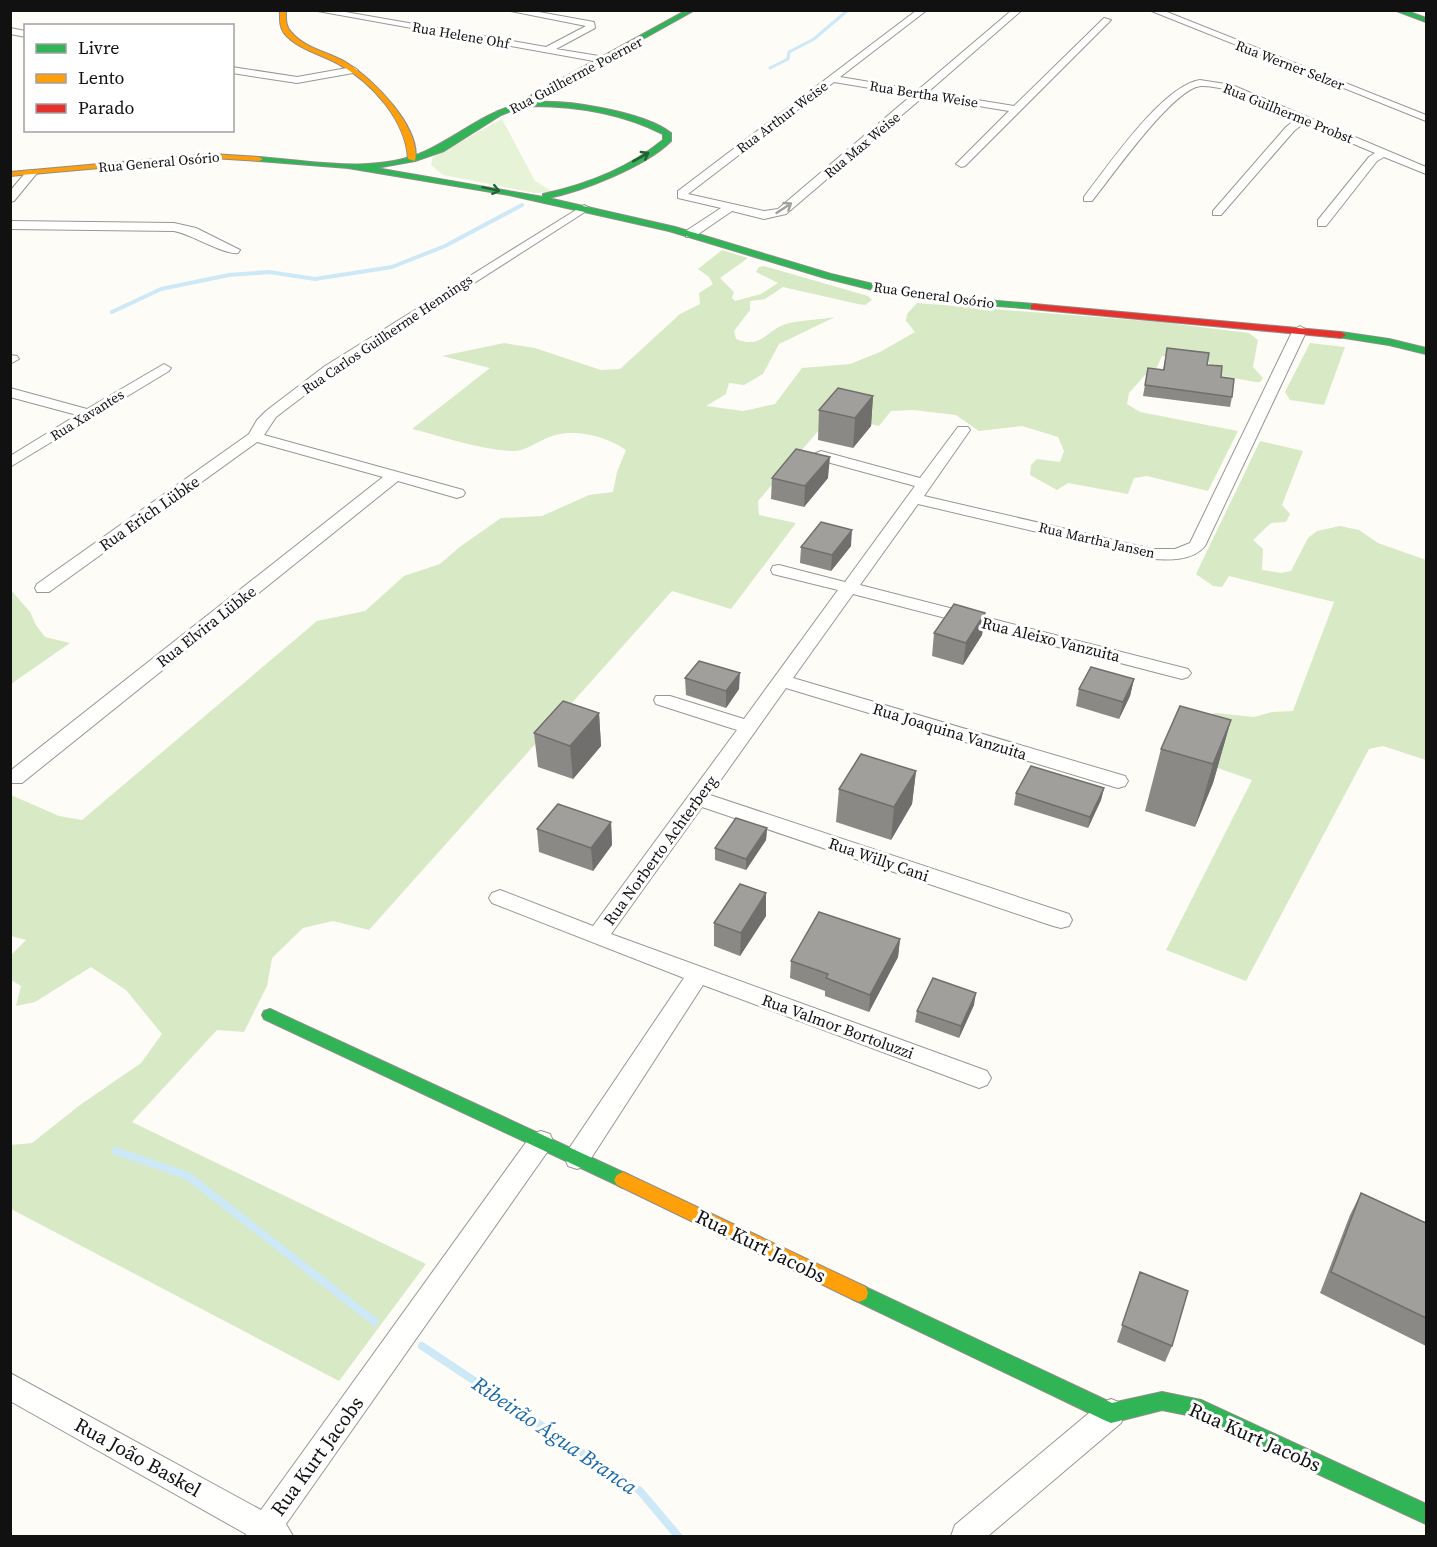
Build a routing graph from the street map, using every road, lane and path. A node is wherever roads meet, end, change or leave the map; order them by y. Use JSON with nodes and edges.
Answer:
{"nodes":[{"id":1,"x":283,"y":10,"type":"edge"},
{"id":2,"x":316,"y":10,"type":"edge"},
{"id":3,"x":510,"y":10,"type":"edge"},
{"id":4,"x":692,"y":10,"type":"edge"},
{"id":5,"x":923,"y":10,"type":"edge"},
{"id":6,"x":1018,"y":10,"type":"edge"},
{"id":7,"x":1153,"y":10,"type":"edge"},
{"id":8,"x":1397,"y":10,"type":"edge"},
{"id":9,"x":1107,"y":20,"type":"dead end"},
{"id":10,"x":1426,"y":20,"type":"edge"},
{"id":11,"x":19,"y":33,"type":"edge"},
{"id":12,"x":10,"y":37,"type":"edge"},
{"id":13,"x":549,"y":49,"type":"junction"},
{"id":14,"x":605,"y":60,"type":"junction"},
{"id":15,"x":234,"y":70,"type":"edge"},
{"id":16,"x":353,"y":70,"type":"junction"},
{"id":17,"x":832,"y":79,"type":"junction"},
{"id":18,"x":559,"y":84,"type":"junction"},
{"id":19,"x":923,"y":94,"type":"junction"},
{"id":20,"x":517,"y":106,"type":"junction"},
{"id":21,"x":568,"y":106,"type":"junction"},
{"id":22,"x":1016,"y":109,"type":"junction"},
{"id":23,"x":1304,"y":118,"type":"junction"},
{"id":24,"x":1426,"y":118,"type":"edge"},
{"id":25,"x":409,"y":133,"type":"junction"},
{"id":26,"x":459,"y":138,"type":"junction"},
{"id":27,"x":1383,"y":153,"type":"junction"},
{"id":28,"x":412,"y":159,"type":"junction"},
{"id":29,"x":961,"y":164,"type":"dead end"},
{"id":30,"x":343,"y":165,"type":"junction"},
{"id":31,"x":1426,"y":171,"type":"edge"},
{"id":32,"x":31,"y":173,"type":"junction"},
{"id":33,"x":10,"y":174,"type":"edge"},
{"id":34,"x":433,"y":177,"type":"junction"},
{"id":35,"x":451,"y":180,"type":"junction"},
{"id":36,"x":591,"y":186,"type":"junction"},
{"id":37,"x":532,"y":197,"type":"junction"},
{"id":38,"x":10,"y":199,"type":"edge"},
{"id":39,"x":1088,"y":199,"type":"dead end"},
{"id":40,"x":584,"y":208,"type":"junction"},
{"id":41,"x":729,"y":208,"type":"junction"},
{"id":42,"x":1216,"y":213,"type":"dead end"},
{"id":43,"x":1322,"y":223,"type":"dead end"},
{"id":44,"x":10,"y":225,"type":"edge"},
{"id":45,"x":690,"y":234,"type":"junction"},
{"id":46,"x":234,"y":250,"type":"dead end"},
{"id":47,"x":1300,"y":330,"type":"junction"},
{"id":48,"x":1426,"y":351,"type":"edge"},
{"id":49,"x":164,"y":368,"type":"dead end"},
{"id":50,"x":10,"y":392,"type":"edge"},
{"id":51,"x":89,"y":414,"type":"junction"},
{"id":52,"x":963,"y":430,"type":"dead end"},
{"id":53,"x":255,"y":437,"type":"junction"},
{"id":54,"x":821,"y":456,"type":"edge"},
{"id":55,"x":10,"y":463,"type":"edge"},
{"id":56,"x":396,"y":475,"type":"junction"},
{"id":57,"x":920,"y":491,"type":"junction"},
{"id":58,"x":457,"y":493,"type":"dead end"},
{"id":59,"x":779,"y":570,"type":"dead end"},
{"id":60,"x":43,"y":588,"type":"dead end"},
{"id":61,"x":850,"y":588,"type":"junction"},
{"id":62,"x":1182,"y":673,"type":"dead end"},
{"id":63,"x":782,"y":681,"type":"junction"},
{"id":64,"x":663,"y":700,"type":"dead end"},
{"id":65,"x":749,"y":727,"type":"junction"},
{"id":66,"x":15,"y":778,"type":"dead end"},
{"id":67,"x":1118,"y":781,"type":"dead end"},
{"id":68,"x":697,"y":798,"type":"junction"},
{"id":69,"x":500,"y":898,"type":"dead end"},
{"id":70,"x":1061,"y":920,"type":"dead end"},
{"id":71,"x":597,"y":937,"type":"junction"},
{"id":72,"x":698,"y":974,"type":"junction"},
{"id":73,"x":270,"y":1015,"type":"dead end"},
{"id":74,"x":979,"y":1078,"type":"dead end"},
{"id":75,"x":542,"y":1141,"type":"junction"},
{"id":76,"x":577,"y":1158,"type":"junction"},
{"id":77,"x":10,"y":1386,"type":"edge"},
{"id":78,"x":1111,"y":1413,"type":"junction"},
{"id":79,"x":1426,"y":1514,"type":"edge"},
{"id":80,"x":268,"y":1534,"type":"edge"},
{"id":81,"x":966,"y":1536,"type":"edge"}],
"edges":[{"from":1,"to":16,"type":"main road"},
{"from":2,"to":13,"type":"street","name":"Rua Helene Ohf"},
{"from":3,"to":13,"type":"street"},
{"from":4,"to":14,"type":"main road","name":"Rua Guilherme Poerner"},
{"from":5,"to":17,"type":"street","name":"Rua Arthur Weise"},
{"from":6,"to":19,"type":"street","name":"Rua Max Weise"},
{"from":7,"to":24,"type":"street","name":"Rua Werner Selzer"},
{"from":8,"to":10,"type":"main road"},
{"from":9,"to":22,"type":"street"},
{"from":11,"to":12,"type":"street"},
{"from":13,"to":14,"type":"street","name":"Rua Helene Ohf"},
{"from":14,"to":18,"type":"main road","name":"Rua Guilherme Poerner"},
{"from":15,"to":16,"type":"street"},
{"from":16,"to":25,"type":"main road"},
{"from":17,"to":19,"type":"street","name":"Rua Bertha Weise"},
{"from":17,"to":41,"type":"street","name":"Rua Arthur Weise"},
{"from":18,"to":20,"type":"main road","name":"Rua Guilherme Poerner"},
{"from":18,"to":21,"type":"main road"},
{"from":19,"to":22,"type":"street","name":"Rua Bertha Weise"},
{"from":41,"to":19,"type":"street","name":"Rua Max Weise","one_way":true},
{"from":20,"to":21,"type":"main road"},
{"from":20,"to":26,"type":"main road","name":"Rua Guilherme Poerner"},
{"from":36,"to":21,"type":"main road","one_way":true},
{"from":22,"to":29,"type":"street"},
{"from":23,"to":27,"type":"street","name":"Rua Guilherme Probst"},
{"from":23,"to":39,"type":"street","name":"Rua Guilherme Probst"},
{"from":23,"to":42,"type":"street"},
{"from":25,"to":26,"type":"main road"},
{"from":25,"to":28,"type":"main road"},
{"from":26,"to":28,"type":"main road","name":"Rua General Osório"},
{"from":26,"to":35,"type":"main road","name":"Rua General Osório"},
{"from":27,"to":31,"type":"street","name":"Rua Guilherme Probst"},
{"from":27,"to":43,"type":"street"},
{"from":28,"to":30,"type":"main road","name":"Rua General Osório"},
{"from":28,"to":34,"type":"main road"},
{"from":30,"to":32,"type":"main road","name":"Rua General Osório"},
{"from":30,"to":34,"type":"main road","name":"Rua General Osório"},
{"from":32,"to":33,"type":"main road","name":"Rua General Osório"},
{"from":32,"to":38,"type":"street"},
{"from":34,"to":35,"type":"main road","name":"Rua General Osório"},
{"from":35,"to":37,"type":"main road","name":"Rua General Osório","one_way":true},
{"from":36,"to":37,"type":"main road"},
{"from":36,"to":40,"type":"main road"},
{"from":37,"to":40,"type":"main road","name":"Rua General Osório"},
{"from":40,"to":45,"type":"main road","name":"Rua General Osório"},
{"from":40,"to":53,"type":"street","name":"Rua Carlos Guilherme Hennings"},
{"from":41,"to":45,"type":"street"},
{"from":44,"to":46,"type":"street"},
{"from":45,"to":47,"type":"main road","name":"Rua General Osório"},
{"from":47,"to":48,"type":"main road","name":"Rua General Osório"},
{"from":47,"to":57,"type":"street","name":"Rua Martha Jansen"},
{"from":49,"to":51,"type":"street","name":"Rua Xavantes"},
{"from":50,"to":51,"type":"street"},
{"from":51,"to":55,"type":"street","name":"Rua Xavantes"},
{"from":52,"to":57,"type":"street"},
{"from":53,"to":56,"type":"street"},
{"from":53,"to":60,"type":"street","name":"Rua Erich Lübke"},
{"from":54,"to":57,"type":"street","name":"Rua Martha Jansen"},
{"from":56,"to":58,"type":"street"},
{"from":56,"to":66,"type":"street","name":"Rua Elvira Lübke"},
{"from":57,"to":61,"type":"street","name":"Rua Norberto Achterberg"},
{"from":59,"to":61,"type":"street","name":"Rua Aleixo Vanzuita"},
{"from":61,"to":62,"type":"street","name":"Rua Aleixo Vanzuita"},
{"from":61,"to":63,"type":"street","name":"Rua Norberto Achterberg"},
{"from":63,"to":65,"type":"street","name":"Rua Norberto Achterberg"},
{"from":63,"to":67,"type":"street","name":"Rua Joaquina Vanzuita"},
{"from":64,"to":65,"type":"street"},
{"from":65,"to":68,"type":"street","name":"Rua Norberto Achterberg"},
{"from":68,"to":70,"type":"street","name":"Rua Willy Cani"},
{"from":68,"to":71,"type":"street","name":"Rua Norberto Achterberg"},
{"from":69,"to":71,"type":"street"},
{"from":71,"to":72,"type":"street","name":"Rua Norberto Achterberg"},
{"from":72,"to":74,"type":"street","name":"Rua Valmor Bortoluzzi"},
{"from":72,"to":76,"type":"street"},
{"from":73,"to":75,"type":"main road"},
{"from":75,"to":76,"type":"main road","name":"Rua Kurt Jacobs"},
{"from":75,"to":80,"type":"street","name":"Rua Kurt Jacobs"},
{"from":76,"to":78,"type":"main road","name":"Rua Kurt Jacobs"},
{"from":77,"to":80,"type":"street","name":"Rua João Baskel"},
{"from":78,"to":79,"type":"main road","name":"Rua Kurt Jacobs"},
{"from":78,"to":81,"type":"street"}]}
